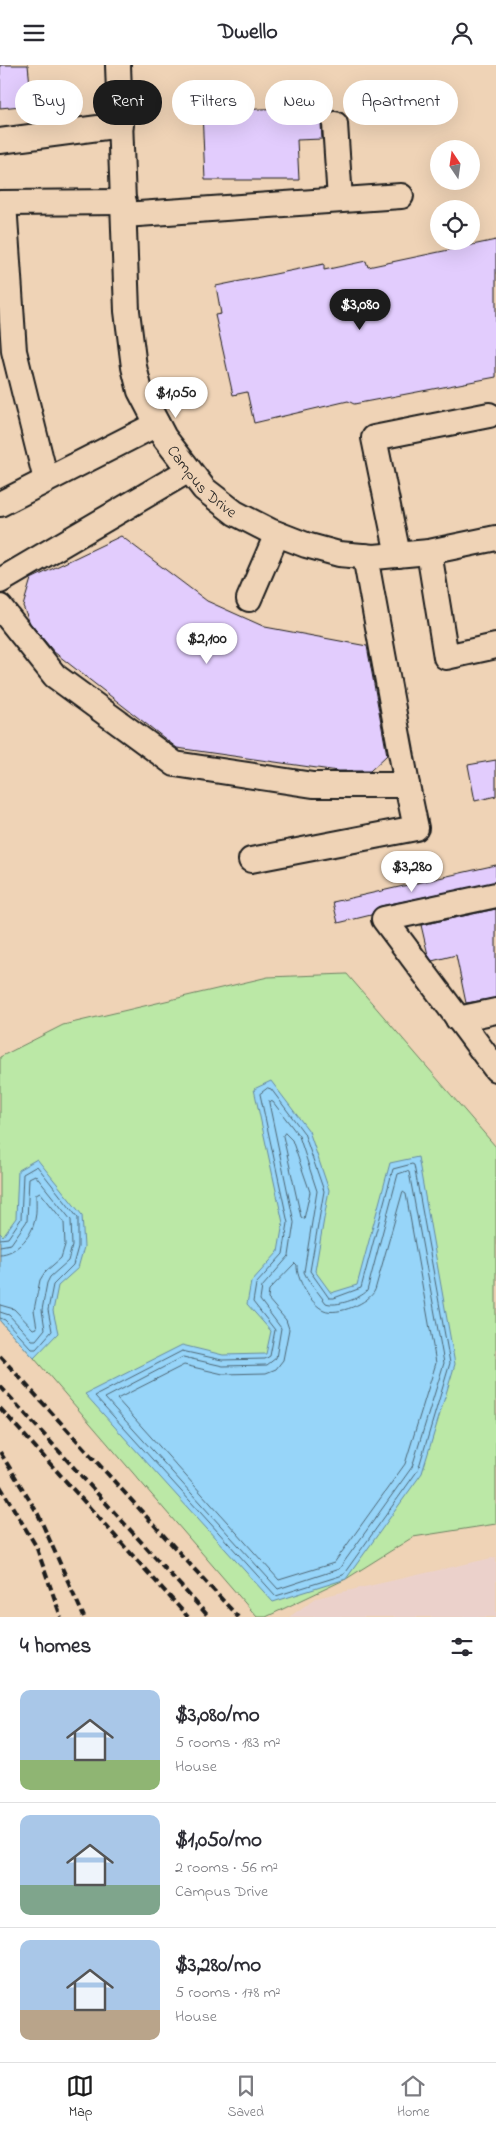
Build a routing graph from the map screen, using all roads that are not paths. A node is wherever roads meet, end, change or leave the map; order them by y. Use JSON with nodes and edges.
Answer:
{"nodes":[{"id":1,"x":118,"y":65,"type":"edge"},
{"id":2,"x":119,"y":80,"type":"edge"},
{"id":3,"x":335,"y":124,"type":"dead end"},
{"id":4,"x":121,"y":125,"type":"joint"},
{"id":5,"x":0,"y":141,"type":"edge"},
{"id":6,"x":401,"y":196,"type":"dead end"},
{"id":7,"x":340,"y":200,"type":"junction"},
{"id":8,"x":2,"y":203,"type":"edge"},
{"id":9,"x":124,"y":209,"type":"junction"},
{"id":10,"x":489,"y":415,"type":"dead end"},
{"id":11,"x":157,"y":424,"type":"junction"},
{"id":12,"x":189,"y":470,"type":"junction"},
{"id":13,"x":46,"y":480,"type":"junction"},
{"id":14,"x":0,"y":504,"type":"edge"},
{"id":15,"x":277,"y":534,"type":"junction"},
{"id":16,"x":496,"y":538,"type":"edge"},
{"id":17,"x":430,"y":552,"type":"junction"},
{"id":18,"x":398,"y":555,"type":"junction"},
{"id":19,"x":366,"y":556,"type":"junction"},
{"id":20,"x":0,"y":581,"type":"edge"},
{"id":21,"x":249,"y":599,"type":"dead end"},
{"id":22,"x":0,"y":607,"type":"edge"},
{"id":23,"x":496,"y":646,"type":"edge"},
{"id":24,"x":408,"y":785,"type":"junction"},
{"id":25,"x":251,"y":860,"type":"dead end"},
{"id":26,"x":496,"y":895,"type":"edge"},
{"id":27,"x":496,"y":1011,"type":"edge"},
{"id":28,"x":458,"y":1019,"type":"junction"},
{"id":29,"x":496,"y":1069,"type":"edge"}],
"edges":[{"from":1,"to":2,"type":"street","name":"Campus Drive"},
{"from":3,"to":7,"type":"street"},
{"from":4,"to":5,"type":"street"},
{"from":4,"to":9,"type":"street","name":"Campus Drive"},
{"from":6,"to":7,"type":"street"},
{"from":7,"to":9,"type":"street"},
{"from":8,"to":9,"type":"street"},
{"from":8,"to":13,"type":"street"},
{"from":9,"to":11,"type":"street","name":"Campus Drive"},
{"from":10,"to":18,"type":"street"},
{"from":11,"to":12,"type":"street","name":"Campus Drive"},
{"from":11,"to":13,"type":"street"},
{"from":12,"to":15,"type":"street","name":"Campus Drive"},
{"from":12,"to":20,"type":"street"},
{"from":13,"to":14,"type":"street"},
{"from":15,"to":19,"type":"street","name":"Campus Drive"},
{"from":15,"to":21,"type":"street"},
{"from":16,"to":17,"type":"street","name":"Campus Drive"},
{"from":17,"to":18,"type":"street","name":"Campus Drive"},
{"from":17,"to":23,"type":"street"},
{"from":18,"to":19,"type":"street","name":"Campus Drive"},
{"from":19,"to":24,"type":"street"},
{"from":22,"to":24,"type":"street"},
{"from":24,"to":25,"type":"street"},
{"from":26,"to":28,"type":"street"},
{"from":27,"to":28,"type":"street"},
{"from":28,"to":29,"type":"street"}]}
